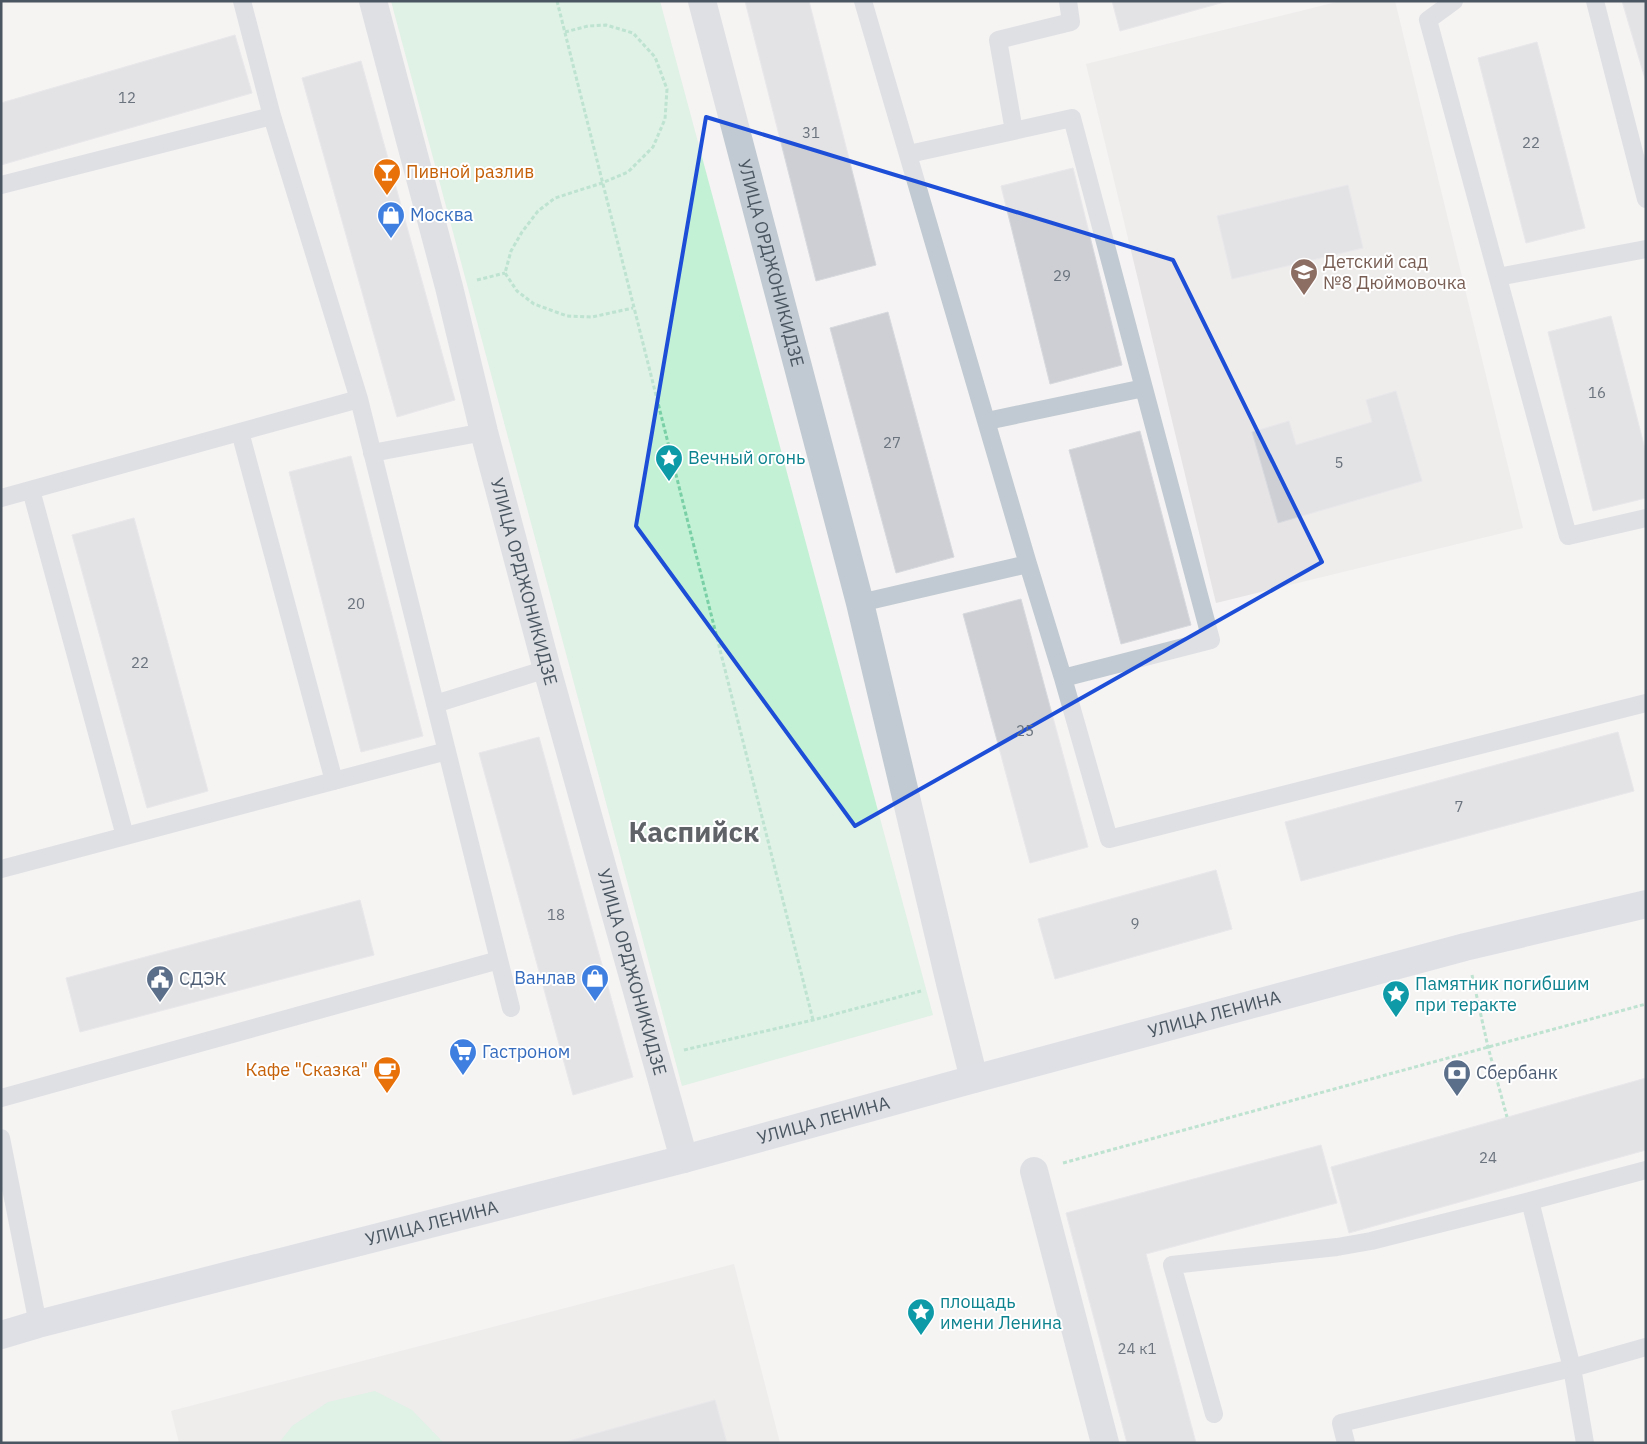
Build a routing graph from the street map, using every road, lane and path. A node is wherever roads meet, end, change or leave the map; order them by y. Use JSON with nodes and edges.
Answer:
{"nodes":[{"id":1,"x":242,"y":1,"type":"edge"},
{"id":2,"x":373,"y":1,"type":"edge"},
{"id":3,"x":557,"y":1,"type":"edge"},
{"id":4,"x":702,"y":1,"type":"edge"},
{"id":5,"x":863,"y":1,"type":"edge"},
{"id":6,"x":1068,"y":1,"type":"edge"},
{"id":7,"x":1454,"y":1,"type":"edge"},
{"id":8,"x":1595,"y":1,"type":"edge"},
{"id":9,"x":565,"y":32,"type":"junction"},
{"id":10,"x":272,"y":116,"type":"junction"},
{"id":11,"x":1014,"y":131,"type":"junction"},
{"id":12,"x":909,"y":154,"type":"junction"},
{"id":13,"x":602,"y":183,"type":"junction"},
{"id":14,"x":1,"y":185,"type":"edge"},
{"id":15,"x":1646,"y":199,"type":"edge"},
{"id":16,"x":1646,"y":249,"type":"edge"},
{"id":17,"x":1498,"y":277,"type":"junction"},
{"id":18,"x":633,"y":308,"type":"junction"},
{"id":19,"x":1144,"y":388,"type":"junction"},
{"id":20,"x":359,"y":400,"type":"junction"},
{"id":21,"x":987,"y":420,"type":"junction"},
{"id":22,"x":240,"y":432,"type":"junction"},
{"id":23,"x":484,"y":432,"type":"junction"},
{"id":24,"x":372,"y":453,"type":"junction"},
{"id":25,"x":31,"y":490,"type":"junction"},
{"id":26,"x":1,"y":498,"type":"edge"},
{"id":27,"x":1646,"y":518,"type":"edge"},
{"id":28,"x":1028,"y":564,"type":"junction"},
{"id":29,"x":860,"y":603,"type":"junction"},
{"id":30,"x":547,"y":669,"type":"junction"},
{"id":31,"x":1063,"y":678,"type":"junction"},
{"id":32,"x":1646,"y":703,"type":"edge"},
{"id":33,"x":435,"y":704,"type":"junction"},
{"id":34,"x":447,"y":751,"type":"junction"},
{"id":35,"x":334,"y":781,"type":"junction"},
{"id":36,"x":124,"y":836,"type":"junction"},
{"id":37,"x":1,"y":868,"type":"edge"},
{"id":38,"x":1646,"y":904,"type":"edge"},
{"id":39,"x":1465,"y":947,"type":"junction"},
{"id":40,"x":499,"y":960,"type":"junction"},
{"id":41,"x":950,"y":983,"type":"junction"},
{"id":42,"x":1646,"y":1004,"type":"edge"},
{"id":43,"x":512,"y":1008,"type":"dead end"},
{"id":44,"x":813,"y":1020,"type":"junction"},
{"id":45,"x":1488,"y":1047,"type":"junction"},
{"id":46,"x":654,"y":1056,"type":"junction"},
{"id":47,"x":974,"y":1079,"type":"junction"},
{"id":48,"x":1,"y":1098,"type":"edge"},
{"id":49,"x":1507,"y":1117,"type":"dead end"},
{"id":50,"x":1,"y":1138,"type":"edge"},
{"id":51,"x":684,"y":1159,"type":"junction"},
{"id":52,"x":1646,"y":1170,"type":"edge"},
{"id":53,"x":1034,"y":1171,"type":"joint"},
{"id":54,"x":1530,"y":1201,"type":"junction"},
{"id":55,"x":38,"y":1324,"type":"junction"},
{"id":56,"x":1,"y":1335,"type":"edge"},
{"id":57,"x":1646,"y":1347,"type":"edge"},
{"id":58,"x":1572,"y":1368,"type":"junction"},
{"id":59,"x":1214,"y":1414,"type":"dead end"},
{"id":60,"x":1105,"y":1443,"type":"edge"},
{"id":61,"x":1346,"y":1443,"type":"edge"},
{"id":62,"x":1585,"y":1443,"type":"edge"}],
"edges":[{"from":1,"to":10,"type":"lane"},
{"from":2,"to":23,"type":"street","name":"УЛИЦА ОРДЖОНИКИДЗЕ"},
{"from":3,"to":9,"type":"path"},
{"from":4,"to":29,"type":"street","name":"УЛИЦА ОРДЖОНИКИДЗЕ"},
{"from":5,"to":12,"type":"lane"},
{"from":6,"to":11,"type":"lane"},
{"from":7,"to":17,"type":"lane"},
{"from":8,"to":15,"type":"lane"},
{"from":9,"to":13,"type":"path"},
{"from":9,"to":13,"type":"path"},
{"from":10,"to":14,"type":"lane"},
{"from":10,"to":20,"type":"lane"},
{"from":11,"to":12,"type":"lane"},
{"from":11,"to":19,"type":"lane"},
{"from":12,"to":21,"type":"lane"},
{"from":13,"to":18,"type":"path"},
{"from":13,"to":18,"type":"path"},
{"from":16,"to":17,"type":"lane"},
{"from":17,"to":27,"type":"lane"},
{"from":18,"to":44,"type":"path"},
{"from":19,"to":21,"type":"lane"},
{"from":19,"to":31,"type":"lane"},
{"from":20,"to":22,"type":"lane"},
{"from":20,"to":24,"type":"lane"},
{"from":21,"to":28,"type":"lane"},
{"from":22,"to":25,"type":"lane"},
{"from":22,"to":35,"type":"lane"},
{"from":23,"to":24,"type":"lane"},
{"from":23,"to":30,"type":"street","name":"УЛИЦА ОРДЖОНИКИДЗЕ"},
{"from":24,"to":33,"type":"lane"},
{"from":25,"to":26,"type":"lane"},
{"from":25,"to":36,"type":"lane"},
{"from":28,"to":29,"type":"lane"},
{"from":28,"to":31,"type":"lane"},
{"from":29,"to":41,"type":"street","name":"УЛИЦА ОРДЖОНИКИДЗЕ"},
{"from":30,"to":33,"type":"lane"},
{"from":30,"to":46,"type":"street","name":"УЛИЦА ОРДЖОНИКИДЗЕ"},
{"from":31,"to":32,"type":"lane"},
{"from":33,"to":34,"type":"lane"},
{"from":34,"to":35,"type":"lane"},
{"from":34,"to":40,"type":"lane"},
{"from":35,"to":36,"type":"lane"},
{"from":36,"to":37,"type":"lane"},
{"from":38,"to":39,"type":"street","name":"УЛИЦА ЛЕНИНА"},
{"from":39,"to":45,"type":"path"},
{"from":39,"to":47,"type":"street","name":"УЛИЦА ЛЕНИНА"},
{"from":40,"to":43,"type":"lane"},
{"from":40,"to":48,"type":"lane"},
{"from":41,"to":44,"type":"path"},
{"from":41,"to":47,"type":"street","name":"УЛИЦА ОРДЖОНИКИДЗЕ"},
{"from":42,"to":45,"type":"path"},
{"from":44,"to":46,"type":"path"},
{"from":45,"to":49,"type":"path"},
{"from":45,"to":53,"type":"path"},
{"from":46,"to":51,"type":"street","name":"УЛИЦА ОРДЖОНИКИДЗЕ"},
{"from":47,"to":51,"type":"street","name":"УЛИЦА ЛЕНИНА"},
{"from":50,"to":55,"type":"lane"},
{"from":51,"to":55,"type":"street","name":"УЛИЦА ЛЕНИНА"},
{"from":52,"to":54,"type":"lane"},
{"from":53,"to":60,"type":"street"},
{"from":54,"to":58,"type":"lane"},
{"from":54,"to":59,"type":"lane"},
{"from":55,"to":56,"type":"street","name":"УЛИЦА ЛЕНИНА"},
{"from":57,"to":58,"type":"lane"},
{"from":58,"to":61,"type":"lane"},
{"from":58,"to":62,"type":"lane"}]}
